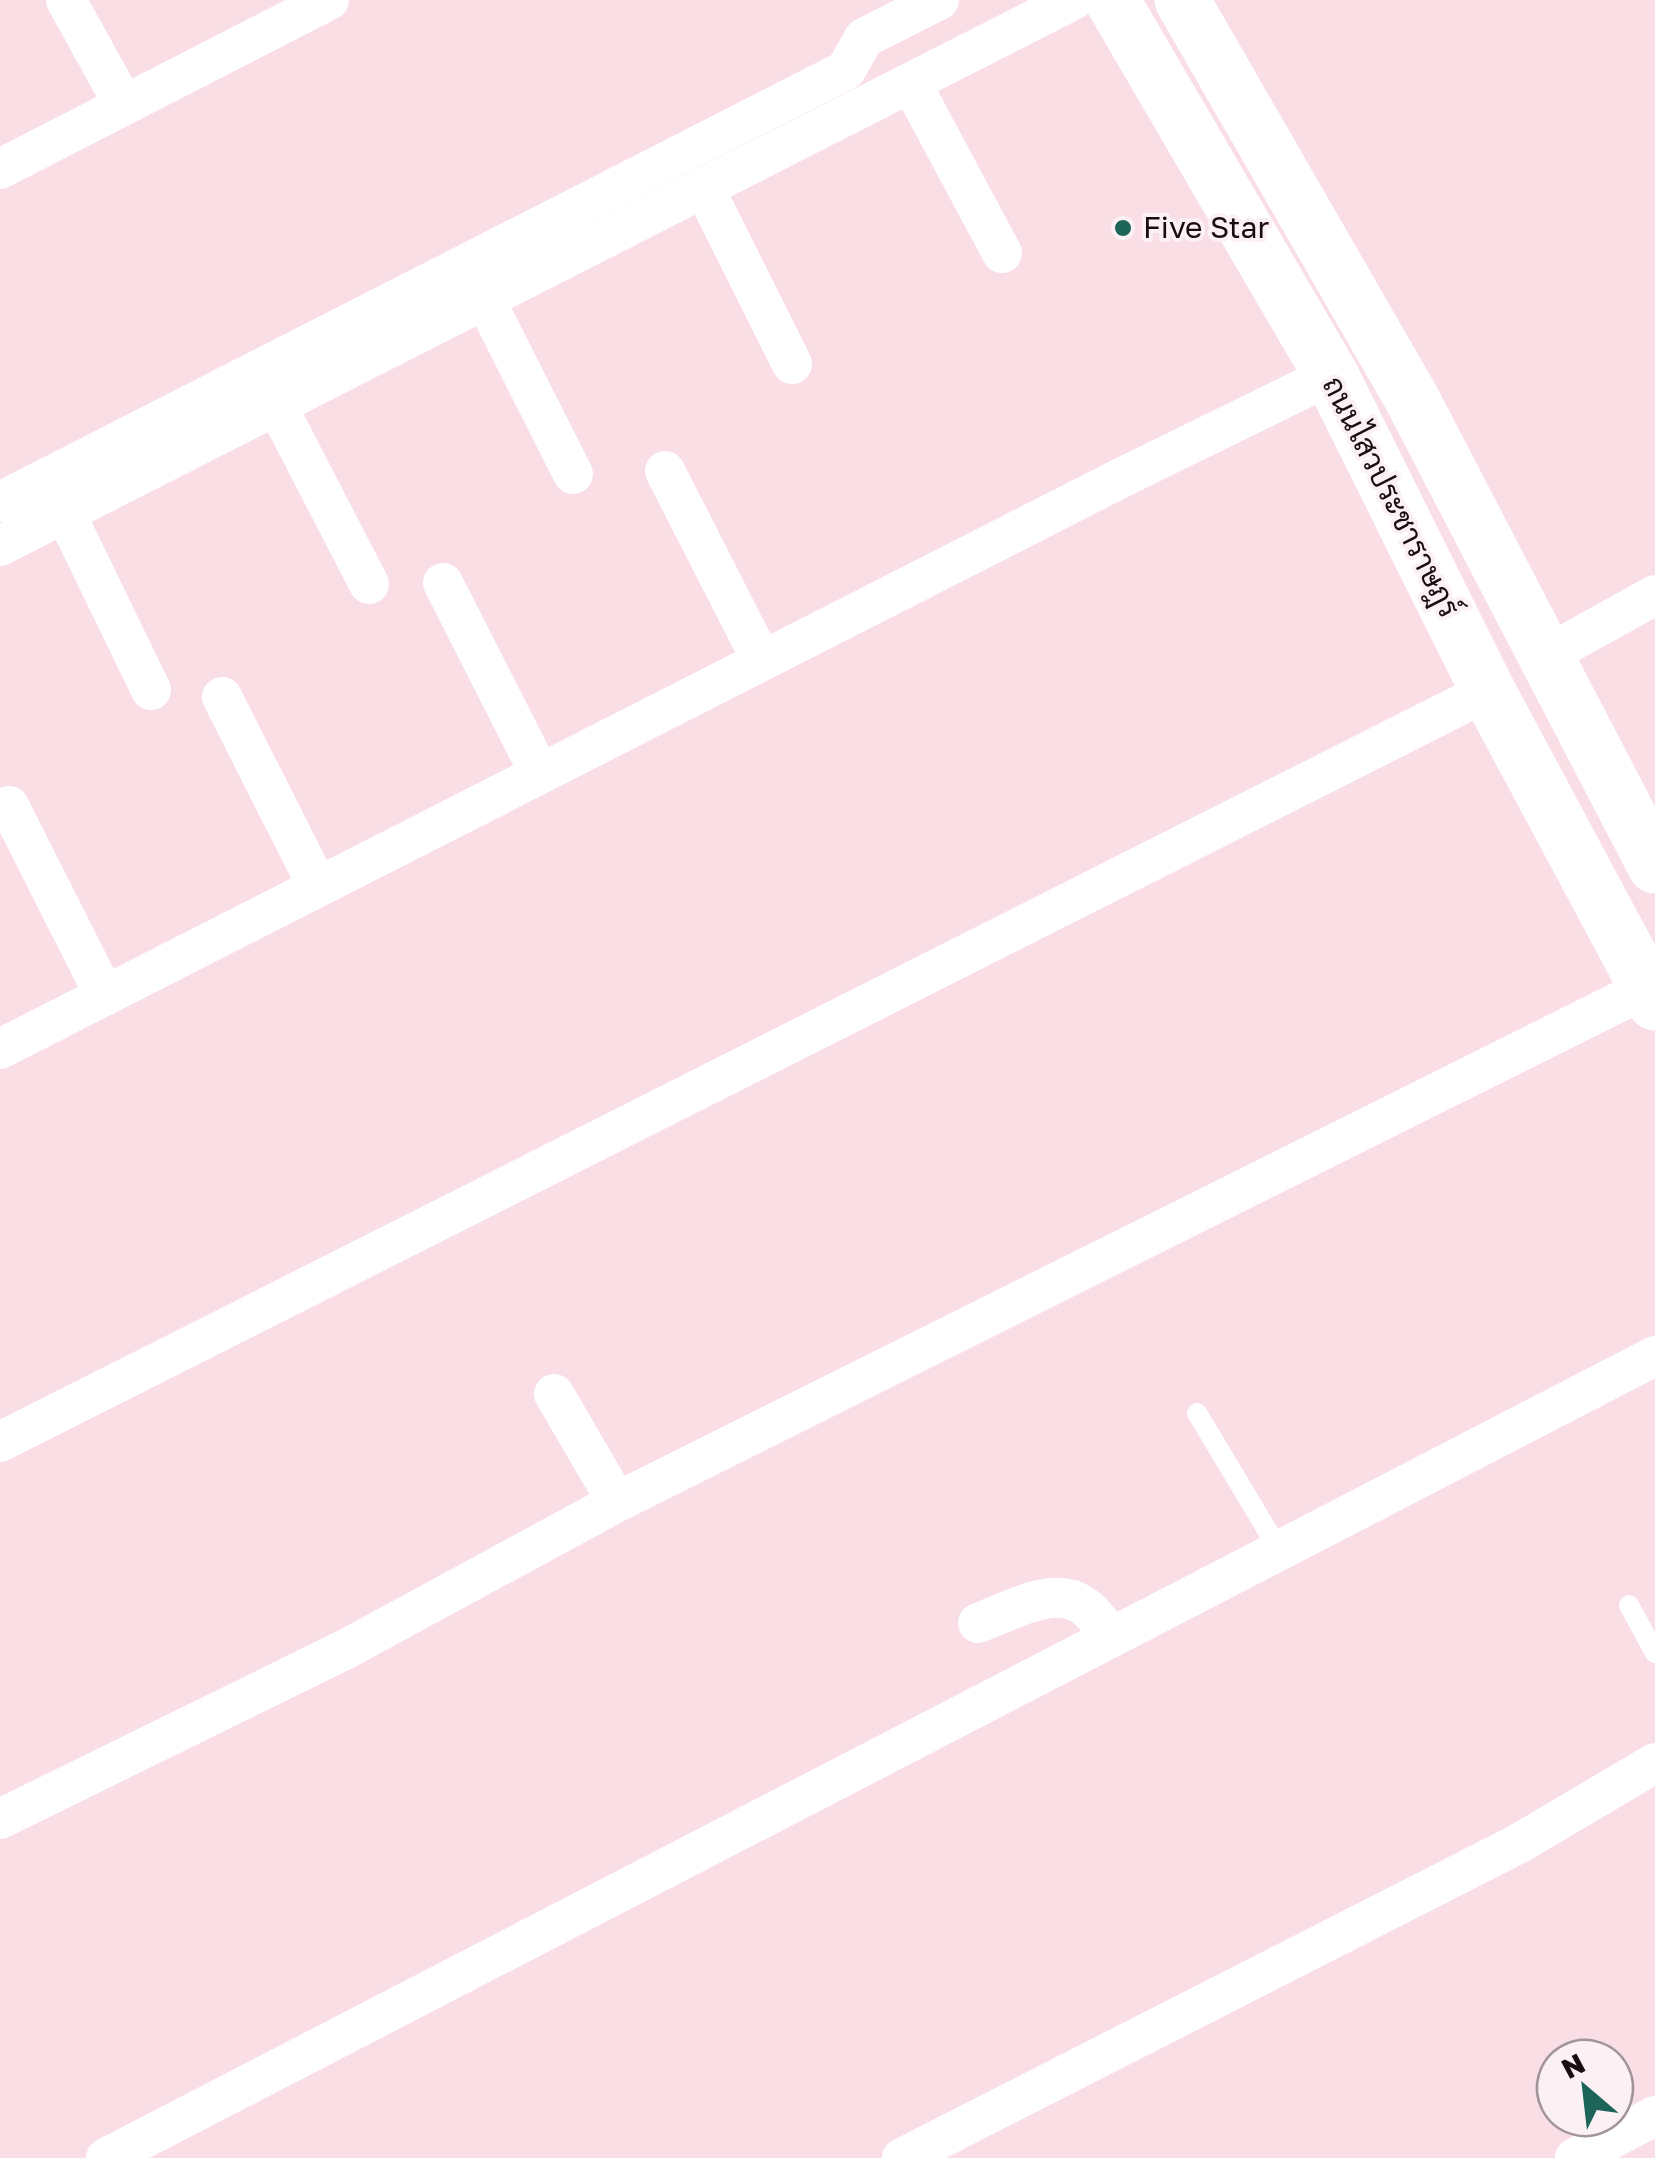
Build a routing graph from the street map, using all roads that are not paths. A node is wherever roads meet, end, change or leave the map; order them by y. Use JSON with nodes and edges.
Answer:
{"nodes":[{"id":1,"x":66,"y":0,"type":"edge"},
{"id":2,"x":329,"y":0,"type":"edge"},
{"id":3,"x":938,"y":0,"type":"edge"},
{"id":4,"x":1073,"y":0,"type":"edge"},
{"id":5,"x":1112,"y":0,"type":"edge"},
{"id":6,"x":1182,"y":0,"type":"edge"},
{"id":7,"x":846,"y":70,"type":"junction"},
{"id":8,"x":911,"y":82,"type":"junction"},
{"id":9,"x":124,"y":106,"type":"junction"},
{"id":10,"x":865,"y":106,"type":"junction"},
{"id":11,"x":0,"y":169,"type":"edge"},
{"id":12,"x":704,"y":188,"type":"junction"},
{"id":13,"x":1002,"y":253,"type":"dead end"},
{"id":14,"x":467,"y":264,"type":"junction"},
{"id":15,"x":485,"y":300,"type":"junction"},
{"id":16,"x":792,"y":364,"type":"dead end"},
{"id":17,"x":1331,"y":375,"type":"junction"},
{"id":18,"x":268,"y":388,"type":"junction"},
{"id":19,"x":665,"y":471,"type":"dead end"},
{"id":20,"x":573,"y":474,"type":"dead end"},
{"id":21,"x":56,"y":496,"type":"junction"},
{"id":22,"x":0,"y":502,"type":"edge"},
{"id":23,"x":0,"y":546,"type":"edge"},
{"id":24,"x":368,"y":584,"type":"dead end"},
{"id":25,"x":444,"y":584,"type":"dead end"},
{"id":26,"x":1655,"y":595,"type":"edge"},
{"id":27,"x":1547,"y":655,"type":"junction"},
{"id":28,"x":762,"y":660,"type":"junction"},
{"id":29,"x":151,"y":690,"type":"dead end"},
{"id":30,"x":1488,"y":691,"type":"junction"},
{"id":31,"x":222,"y":697,"type":"dead end"},
{"id":32,"x":540,"y":774,"type":"junction"},
{"id":33,"x":9,"y":806,"type":"dead end"},
{"id":34,"x":1655,"y":866,"type":"edge"},
{"id":35,"x":318,"y":887,"type":"junction"},
{"id":36,"x":105,"y":996,"type":"junction"},
{"id":37,"x":1651,"y":996,"type":"edge"},
{"id":38,"x":0,"y":1050,"type":"edge"},
{"id":39,"x":1655,"y":1356,"type":"edge"},
{"id":40,"x":554,"y":1394,"type":"dead end"},
{"id":41,"x":1197,"y":1413,"type":"dead end"},
{"id":42,"x":0,"y":1442,"type":"edge"},
{"id":43,"x":617,"y":1502,"type":"junction"},
{"id":44,"x":1279,"y":1550,"type":"junction"},
{"id":45,"x":1629,"y":1605,"type":"dead end"},
{"id":46,"x":978,"y":1623,"type":"dead end"},
{"id":47,"x":1111,"y":1635,"type":"junction"},
{"id":48,"x":1655,"y":1653,"type":"edge"},
{"id":49,"x":1655,"y":1763,"type":"edge"},
{"id":50,"x":0,"y":1819,"type":"edge"},
{"id":51,"x":1655,"y":2116,"type":"edge"},
{"id":52,"x":106,"y":2158,"type":"edge"},
{"id":53,"x":902,"y":2158,"type":"edge"},
{"id":54,"x":1575,"y":2158,"type":"edge"}],
"edges":[{"from":1,"to":9,"type":"street"},
{"from":2,"to":9,"type":"street"},
{"from":3,"to":7,"type":"street"},
{"from":4,"to":8,"type":"street"},
{"from":5,"to":17,"type":"main road","name":"ถนนไสวประชาราษฎร์"},
{"from":6,"to":27,"type":"main road","name":"ถนนไสวประชาราษฎร์"},
{"from":7,"to":10,"type":"street"},
{"from":7,"to":14,"type":"street"},
{"from":8,"to":10,"type":"street"},
{"from":8,"to":13,"type":"street"},
{"from":9,"to":11,"type":"street"},
{"from":10,"to":12,"type":"street"},
{"from":12,"to":15,"type":"street"},
{"from":12,"to":16,"type":"street"},
{"from":14,"to":15,"type":"street"},
{"from":14,"to":18,"type":"street"},
{"from":15,"to":18,"type":"street"},
{"from":15,"to":20,"type":"street"},
{"from":17,"to":28,"type":"street"},
{"from":17,"to":30,"type":"main road","name":"ถนนไสวประชาราษฎร์"},
{"from":18,"to":21,"type":"street"},
{"from":18,"to":24,"type":"street"},
{"from":19,"to":28,"type":"street"},
{"from":21,"to":22,"type":"street"},
{"from":21,"to":23,"type":"street"},
{"from":21,"to":29,"type":"street"},
{"from":25,"to":32,"type":"street"},
{"from":26,"to":27,"type":"street"},
{"from":27,"to":34,"type":"main road","name":"ถนนไสวประชาราษฎร์"},
{"from":28,"to":32,"type":"street"},
{"from":30,"to":37,"type":"main road","name":"ถนนไสวประชาราษฎร์"},
{"from":30,"to":42,"type":"street"},
{"from":31,"to":35,"type":"street"},
{"from":32,"to":35,"type":"street"},
{"from":33,"to":36,"type":"street"},
{"from":35,"to":36,"type":"street"},
{"from":36,"to":38,"type":"street"},
{"from":37,"to":43,"type":"street"},
{"from":39,"to":44,"type":"street"},
{"from":40,"to":43,"type":"street"},
{"from":41,"to":44,"type":"lane"},
{"from":43,"to":50,"type":"street"},
{"from":44,"to":47,"type":"street"},
{"from":45,"to":48,"type":"lane"},
{"from":46,"to":47,"type":"street"},
{"from":47,"to":52,"type":"street"},
{"from":49,"to":53,"type":"street"},
{"from":51,"to":54,"type":"street"}]}
